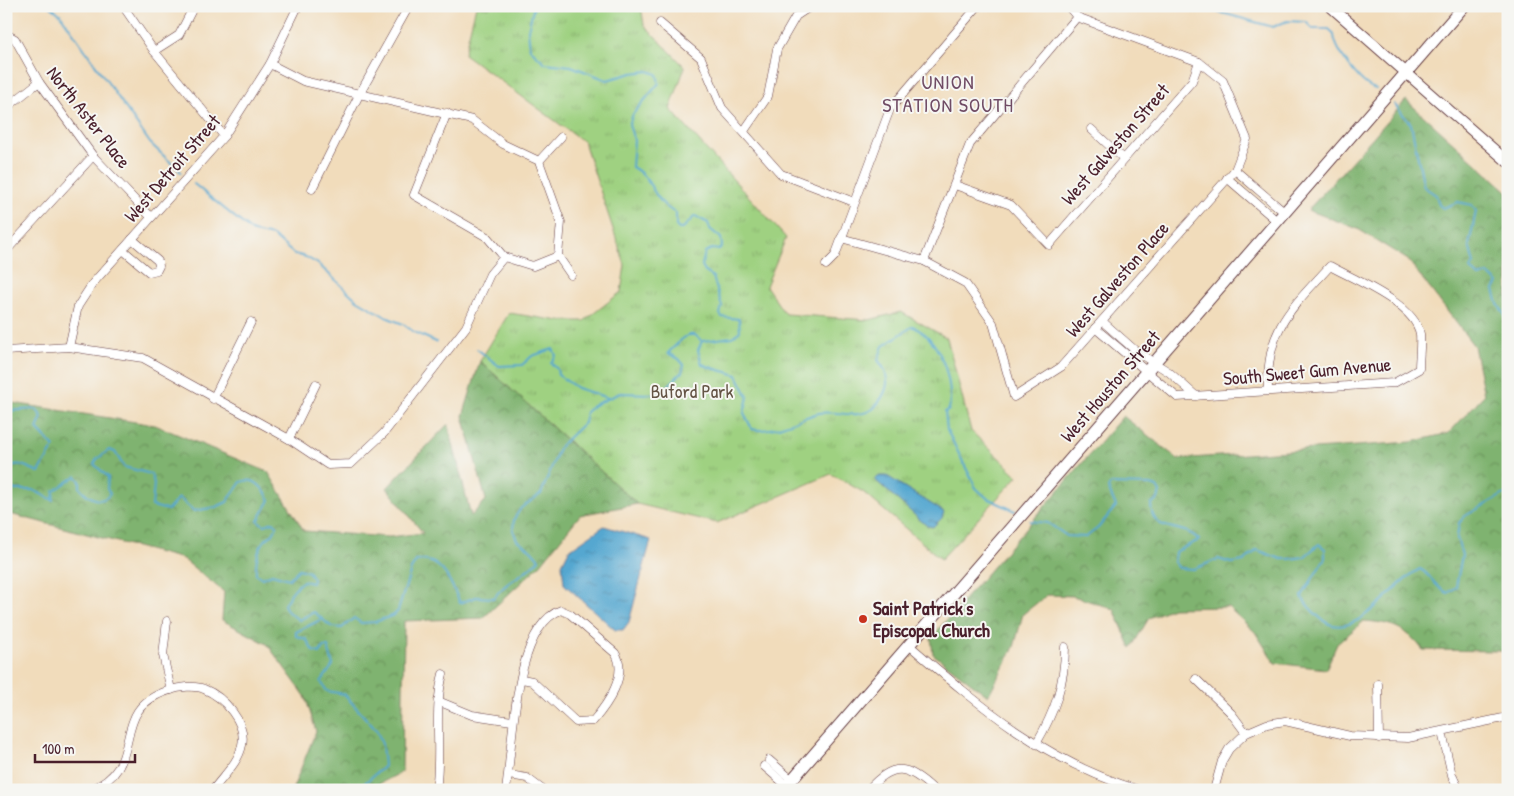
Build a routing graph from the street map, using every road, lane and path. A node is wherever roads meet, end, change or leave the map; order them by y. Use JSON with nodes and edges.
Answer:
{"nodes":[{"id":1,"x":123,"y":6,"type":"edge"},
{"id":2,"x":194,"y":6,"type":"edge"},
{"id":3,"x":298,"y":6,"type":"edge"},
{"id":4,"x":409,"y":6,"type":"edge"},
{"id":5,"x":811,"y":6,"type":"edge"},
{"id":6,"x":978,"y":6,"type":"edge"},
{"id":7,"x":1068,"y":6,"type":"edge"},
{"id":8,"x":1330,"y":6,"type":"edge"},
{"id":9,"x":1464,"y":6,"type":"edge"},
{"id":10,"x":1077,"y":17,"type":"junction"},
{"id":11,"x":660,"y":23,"type":"dead end"},
{"id":12,"x":6,"y":34,"type":"edge"},
{"id":13,"x":154,"y":51,"type":"junction"},
{"id":14,"x":1199,"y":62,"type":"junction"},
{"id":15,"x":270,"y":64,"type":"junction"},
{"id":16,"x":1405,"y":72,"type":"junction"},
{"id":17,"x":39,"y":82,"type":"junction"},
{"id":18,"x":359,"y":95,"type":"junction"},
{"id":19,"x":6,"y":108,"type":"edge"},
{"id":20,"x":446,"y":113,"type":"junction"},
{"id":21,"x":1090,"y":129,"type":"dead end"},
{"id":22,"x":744,"y":131,"type":"junction"},
{"id":23,"x":224,"y":136,"type":"junction"},
{"id":24,"x":561,"y":137,"type":"dead end"},
{"id":25,"x":93,"y":156,"type":"junction"},
{"id":26,"x":1124,"y":159,"type":"junction"},
{"id":27,"x":539,"y":160,"type":"junction"},
{"id":28,"x":1508,"y":162,"type":"edge"},
{"id":29,"x":1234,"y":170,"type":"junction"},
{"id":30,"x":1227,"y":178,"type":"junction"},
{"id":31,"x":955,"y":185,"type":"junction"},
{"id":32,"x":312,"y":189,"type":"dead end"},
{"id":33,"x":854,"y":202,"type":"junction"},
{"id":34,"x":1280,"y":216,"type":"junction"},
{"id":35,"x":151,"y":217,"type":"junction"},
{"id":36,"x":132,"y":238,"type":"junction"},
{"id":37,"x":841,"y":238,"type":"junction"},
{"id":38,"x":123,"y":250,"type":"junction"},
{"id":39,"x":6,"y":252,"type":"edge"},
{"id":40,"x":558,"y":256,"type":"junction"},
{"id":41,"x":504,"y":257,"type":"junction"},
{"id":42,"x":924,"y":261,"type":"junction"},
{"id":43,"x":826,"y":265,"type":"dead end"},
{"id":44,"x":571,"y":275,"type":"dead end"},
{"id":45,"x":1102,"y":321,"type":"junction"},
{"id":46,"x":250,"y":322,"type":"dead end"},
{"id":47,"x":1095,"y":328,"type":"junction"},
{"id":48,"x":69,"y":347,"type":"junction"},
{"id":49,"x":6,"y":351,"type":"edge"},
{"id":50,"x":1154,"y":363,"type":"junction"},
{"id":51,"x":1146,"y":372,"type":"junction"},
{"id":52,"x":316,"y":384,"type":"dead end"},
{"id":53,"x":1268,"y":390,"type":"junction"},
{"id":54,"x":1196,"y":396,"type":"junction"},
{"id":55,"x":214,"y":399,"type":"junction"},
{"id":56,"x":288,"y":439,"type":"junction"},
{"id":57,"x":167,"y":621,"type":"dead end"},
{"id":58,"x":909,"y":645,"type":"junction"},
{"id":59,"x":1065,"y":647,"type":"dead end"},
{"id":60,"x":443,"y":674,"type":"dead end"},
{"id":61,"x":522,"y":679,"type":"junction"},
{"id":62,"x":1196,"y":679,"type":"dead end"},
{"id":63,"x":1378,"y":684,"type":"dead end"},
{"id":64,"x":172,"y":690,"type":"junction"},
{"id":65,"x":438,"y":701,"type":"junction"},
{"id":66,"x":1508,"y":717,"type":"edge"},
{"id":67,"x":512,"y":721,"type":"junction"},
{"id":68,"x":1442,"y":732,"type":"junction"},
{"id":69,"x":1246,"y":733,"type":"junction"},
{"id":70,"x":1379,"y":738,"type":"junction"},
{"id":71,"x":1036,"y":744,"type":"junction"},
{"id":72,"x":767,"y":763,"type":"dead end"},
{"id":73,"x":509,"y":775,"type":"junction"},
{"id":74,"x":788,"y":785,"type":"edge"},
{"id":75,"x":104,"y":787,"type":"edge"},
{"id":76,"x":90,"y":790,"type":"edge"},
{"id":77,"x":213,"y":790,"type":"edge"},
{"id":78,"x":436,"y":790,"type":"edge"},
{"id":79,"x":506,"y":790,"type":"edge"},
{"id":80,"x":543,"y":790,"type":"edge"},
{"id":81,"x":868,"y":790,"type":"edge"},
{"id":82,"x":934,"y":790,"type":"edge"},
{"id":83,"x":1139,"y":790,"type":"edge"},
{"id":84,"x":1214,"y":790,"type":"edge"},
{"id":85,"x":1459,"y":790,"type":"edge"}],
"edges":[{"from":1,"to":13,"type":"street"},
{"from":2,"to":13,"type":"street"},
{"from":3,"to":15,"type":"street","name":"West Detroit Street"},
{"from":4,"to":18,"type":"street"},
{"from":5,"to":22,"type":"street"},
{"from":6,"to":33,"type":"street"},
{"from":7,"to":10,"type":"street"},
{"from":8,"to":16,"type":"street"},
{"from":9,"to":16,"type":"main road","name":"West Houston Street"},
{"from":10,"to":14,"type":"street"},
{"from":10,"to":31,"type":"street"},
{"from":11,"to":22,"type":"street"},
{"from":12,"to":17,"type":"street","name":"North Aster Place"},
{"from":13,"to":23,"type":"street"},
{"from":14,"to":26,"type":"street","name":"West Galveston Street"},
{"from":14,"to":29,"type":"street"},
{"from":15,"to":18,"type":"street"},
{"from":15,"to":23,"type":"street","name":"West Detroit Street"},
{"from":16,"to":28,"type":"street"},
{"from":16,"to":34,"type":"main road","name":"West Houston Street"},
{"from":17,"to":19,"type":"street"},
{"from":17,"to":25,"type":"street","name":"North Aster Place"},
{"from":18,"to":20,"type":"street"},
{"from":18,"to":32,"type":"street"},
{"from":20,"to":27,"type":"street"},
{"from":20,"to":41,"type":"street"},
{"from":21,"to":26,"type":"street"},
{"from":22,"to":33,"type":"street"},
{"from":23,"to":35,"type":"street","name":"West Detroit Street"},
{"from":24,"to":27,"type":"street"},
{"from":25,"to":35,"type":"street","name":"North Aster Place"},
{"from":25,"to":39,"type":"street"},
{"from":26,"to":31,"type":"street","name":"West Galveston Street"},
{"from":27,"to":40,"type":"street"},
{"from":29,"to":30,"type":"street","name":"West Galveston Place"},
{"from":29,"to":34,"type":"street"},
{"from":30,"to":34,"type":"street"},
{"from":30,"to":45,"type":"street","name":"West Galveston Place"},
{"from":31,"to":42,"type":"street"},
{"from":33,"to":37,"type":"street"},
{"from":34,"to":50,"type":"main road","name":"West Houston Street"},
{"from":35,"to":36,"type":"street","name":"West Detroit Street"},
{"from":36,"to":38,"type":"street","name":"West Detroit Street"},
{"from":36,"to":38,"type":"street"},
{"from":37,"to":42,"type":"street"},
{"from":37,"to":43,"type":"street"},
{"from":38,"to":48,"type":"street","name":"West Detroit Street"},
{"from":40,"to":41,"type":"street"},
{"from":40,"to":44,"type":"street"},
{"from":41,"to":56,"type":"street"},
{"from":42,"to":47,"type":"street","name":"West Galveston Place"},
{"from":45,"to":47,"type":"street","name":"West Galveston Place"},
{"from":45,"to":50,"type":"street"},
{"from":46,"to":55,"type":"street"},
{"from":47,"to":51,"type":"street","name":"South Sweet Gum Avenue"},
{"from":48,"to":49,"type":"street"},
{"from":48,"to":55,"type":"street"},
{"from":50,"to":51,"type":"main road","name":"West Houston Street"},
{"from":50,"to":54,"type":"street"},
{"from":51,"to":54,"type":"street","name":"South Sweet Gum Avenue"},
{"from":51,"to":58,"type":"main road","name":"West Houston Street"},
{"from":52,"to":56,"type":"street"},
{"from":53,"to":53,"type":"street","name":"South Sweet Gum Avenue"},
{"from":53,"to":54,"type":"street","name":"South Sweet Gum Avenue"},
{"from":55,"to":56,"type":"street"},
{"from":57,"to":64,"type":"street"},
{"from":58,"to":71,"type":"street"},
{"from":58,"to":74,"type":"main road","name":"West Houston Street"},
{"from":59,"to":71,"type":"street"},
{"from":60,"to":65,"type":"street"},
{"from":61,"to":61,"type":"street"},
{"from":61,"to":67,"type":"street"},
{"from":62,"to":69,"type":"street"},
{"from":63,"to":70,"type":"street"},
{"from":64,"to":75,"type":"street"},
{"from":64,"to":77,"type":"street"},
{"from":65,"to":67,"type":"street"},
{"from":65,"to":78,"type":"street"},
{"from":66,"to":68,"type":"street"},
{"from":67,"to":73,"type":"street"},
{"from":68,"to":70,"type":"street"},
{"from":68,"to":85,"type":"street"},
{"from":69,"to":70,"type":"street"},
{"from":69,"to":84,"type":"street"},
{"from":71,"to":83,"type":"street"},
{"from":72,"to":74,"type":"street"},
{"from":73,"to":79,"type":"street"},
{"from":73,"to":80,"type":"street"},
{"from":75,"to":76,"type":"street"},
{"from":81,"to":82,"type":"street"}]}
